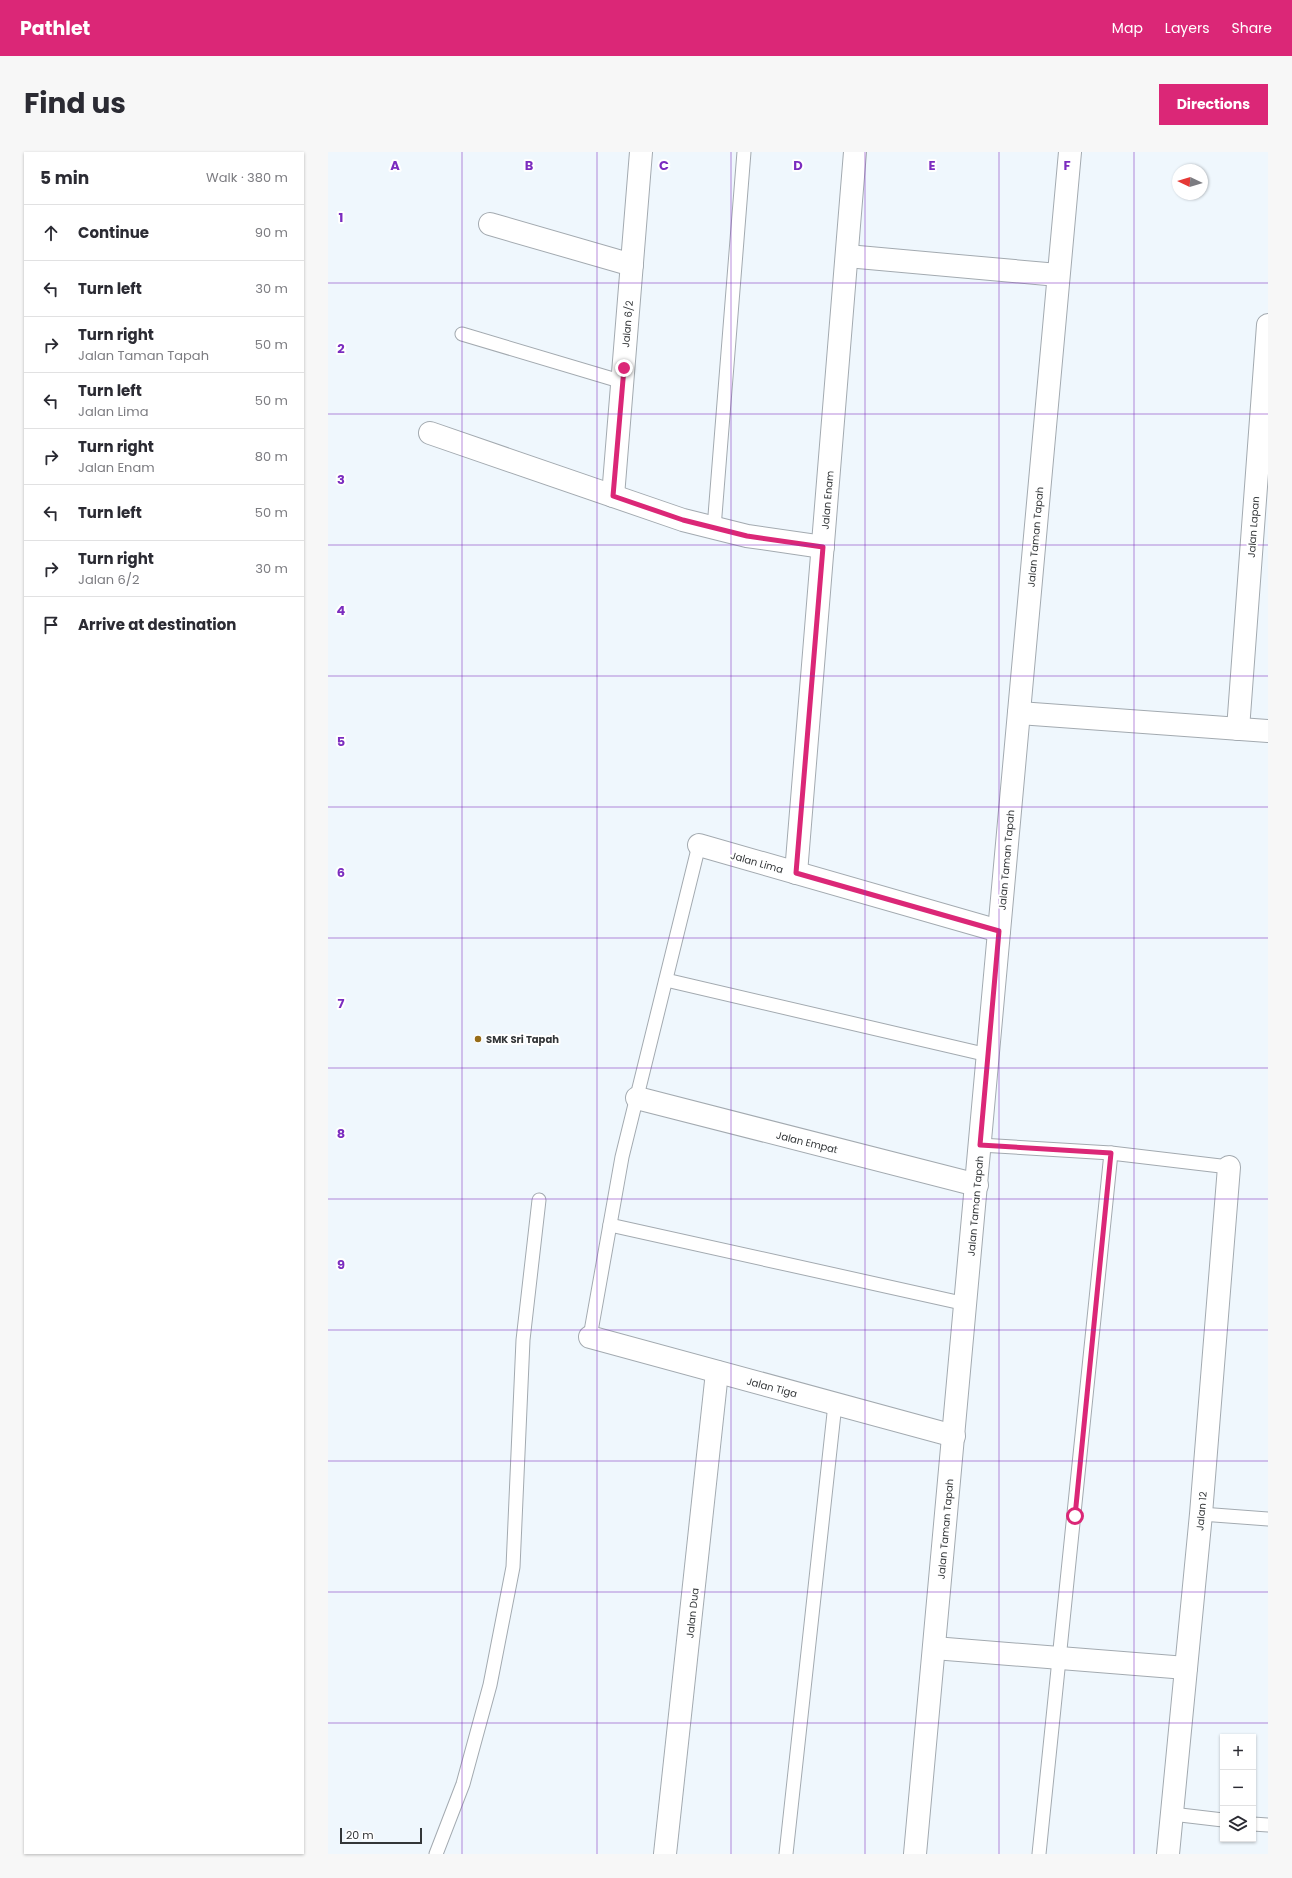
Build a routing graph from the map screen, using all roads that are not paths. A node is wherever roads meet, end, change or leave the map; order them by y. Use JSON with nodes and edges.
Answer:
{"nodes":[{"id":1,"x":640,"y":152,"type":"edge"},
{"id":2,"x":744,"y":152,"type":"edge"},
{"id":3,"x":855,"y":152,"type":"edge"},
{"id":4,"x":1070,"y":152,"type":"edge"},
{"id":5,"x":490,"y":224,"type":"dead end"},
{"id":6,"x":847,"y":256,"type":"junction"},
{"id":7,"x":632,"y":265,"type":"junction"},
{"id":8,"x":1058,"y":275,"type":"junction"},
{"id":9,"x":1268,"y":325,"type":"edge"},
{"id":10,"x":462,"y":334,"type":"dead end"},
{"id":11,"x":623,"y":382,"type":"junction"},
{"id":12,"x":1264,"y":431,"type":"edge"},
{"id":13,"x":430,"y":434,"type":"dead end"},
{"id":14,"x":613,"y":496,"type":"junction"},
{"id":15,"x":714,"y":528,"type":"junction"},
{"id":16,"x":823,"y":547,"type":"junction"},
{"id":17,"x":1019,"y":713,"type":"junction"},
{"id":18,"x":1238,"y":729,"type":"junction"},
{"id":19,"x":1268,"y":731,"type":"edge"},
{"id":20,"x":699,"y":845,"type":"joint"},
{"id":21,"x":796,"y":873,"type":"junction"},
{"id":22,"x":999,"y":931,"type":"junction"},
{"id":23,"x":666,"y":980,"type":"junction"},
{"id":24,"x":988,"y":1055,"type":"junction"},
{"id":25,"x":637,"y":1098,"type":"junction"},
{"id":26,"x":980,"y":1145,"type":"junction"},
{"id":27,"x":1111,"y":1153,"type":"junction"},
{"id":28,"x":1229,"y":1167,"type":"joint"},
{"id":29,"x":977,"y":1185,"type":"junction"},
{"id":30,"x":538,"y":1200,"type":"dead end"},
{"id":31,"x":610,"y":1225,"type":"junction"},
{"id":32,"x":966,"y":1304,"type":"junction"},
{"id":33,"x":590,"y":1337,"type":"joint"},
{"id":34,"x":717,"y":1372,"type":"junction"},
{"id":35,"x":835,"y":1404,"type":"junction"},
{"id":36,"x":954,"y":1436,"type":"junction"},
{"id":37,"x":1201,"y":1514,"type":"junction"},
{"id":38,"x":1268,"y":1519,"type":"edge"},
{"id":39,"x":934,"y":1648,"type":"junction"},
{"id":40,"x":1060,"y":1658,"type":"junction"},
{"id":41,"x":1186,"y":1668,"type":"junction"},
{"id":42,"x":1172,"y":1814,"type":"junction"},
{"id":43,"x":1220,"y":1820,"type":"edge"},
{"id":44,"x":1256,"y":1824,"type":"edge"},
{"id":45,"x":1268,"y":1825,"type":"edge"},
{"id":46,"x":436,"y":1854,"type":"edge"},
{"id":47,"x":666,"y":1854,"type":"edge"},
{"id":48,"x":786,"y":1854,"type":"edge"},
{"id":49,"x":915,"y":1854,"type":"edge"},
{"id":50,"x":1039,"y":1854,"type":"edge"},
{"id":51,"x":1168,"y":1854,"type":"edge"}],
"edges":[{"from":1,"to":7,"type":"street","name":"Jalan 6/2"},
{"from":2,"to":15,"type":"lane"},
{"from":3,"to":6,"type":"street","name":"Jalan Enam"},
{"from":4,"to":8,"type":"street","name":"Jalan Taman Tapah"},
{"from":5,"to":7,"type":"street"},
{"from":6,"to":8,"type":"street"},
{"from":6,"to":16,"type":"street","name":"Jalan Enam"},
{"from":7,"to":11,"type":"street","name":"Jalan 6/2"},
{"from":8,"to":17,"type":"street","name":"Jalan Taman Tapah"},
{"from":9,"to":12,"type":"street","name":"Jalan Lapan"},
{"from":10,"to":11,"type":"lane"},
{"from":11,"to":14,"type":"street","name":"Jalan 6/2"},
{"from":12,"to":18,"type":"street","name":"Jalan Lapan"},
{"from":13,"to":14,"type":"street"},
{"from":14,"to":15,"type":"street"},
{"from":15,"to":16,"type":"street"},
{"from":16,"to":21,"type":"street","name":"Jalan Enam"},
{"from":17,"to":18,"type":"street"},
{"from":17,"to":22,"type":"street","name":"Jalan Taman Tapah"},
{"from":18,"to":19,"type":"street"},
{"from":20,"to":21,"type":"street","name":"Jalan Lima"},
{"from":20,"to":23,"type":"lane"},
{"from":21,"to":22,"type":"street","name":"Jalan Lima"},
{"from":22,"to":24,"type":"street","name":"Jalan Taman Tapah"},
{"from":23,"to":24,"type":"lane"},
{"from":23,"to":25,"type":"lane"},
{"from":24,"to":26,"type":"street","name":"Jalan Taman Tapah"},
{"from":25,"to":29,"type":"street","name":"Jalan Empat"},
{"from":25,"to":31,"type":"lane"},
{"from":26,"to":27,"type":"lane"},
{"from":26,"to":29,"type":"street","name":"Jalan Taman Tapah"},
{"from":27,"to":28,"type":"lane"},
{"from":27,"to":40,"type":"lane"},
{"from":28,"to":37,"type":"street","name":"Jalan 12"},
{"from":29,"to":32,"type":"street","name":"Jalan Taman Tapah"},
{"from":30,"to":46,"type":"lane"},
{"from":31,"to":32,"type":"lane"},
{"from":31,"to":33,"type":"lane"},
{"from":32,"to":36,"type":"street","name":"Jalan Taman Tapah"},
{"from":33,"to":34,"type":"street","name":"Jalan Tiga"},
{"from":34,"to":35,"type":"street","name":"Jalan Tiga"},
{"from":34,"to":47,"type":"street","name":"Jalan Dua"},
{"from":35,"to":36,"type":"street","name":"Jalan Tiga"},
{"from":35,"to":48,"type":"lane"},
{"from":36,"to":39,"type":"street","name":"Jalan Taman Tapah"},
{"from":37,"to":38,"type":"lane"},
{"from":37,"to":41,"type":"street","name":"Jalan 12"},
{"from":39,"to":40,"type":"street"},
{"from":39,"to":49,"type":"street","name":"Jalan Taman Tapah"},
{"from":40,"to":41,"type":"street"},
{"from":40,"to":50,"type":"lane"},
{"from":41,"to":42,"type":"street","name":"Jalan 12"},
{"from":42,"to":43,"type":"lane"},
{"from":42,"to":51,"type":"street","name":"Jalan 12"},
{"from":44,"to":45,"type":"lane"}]}
